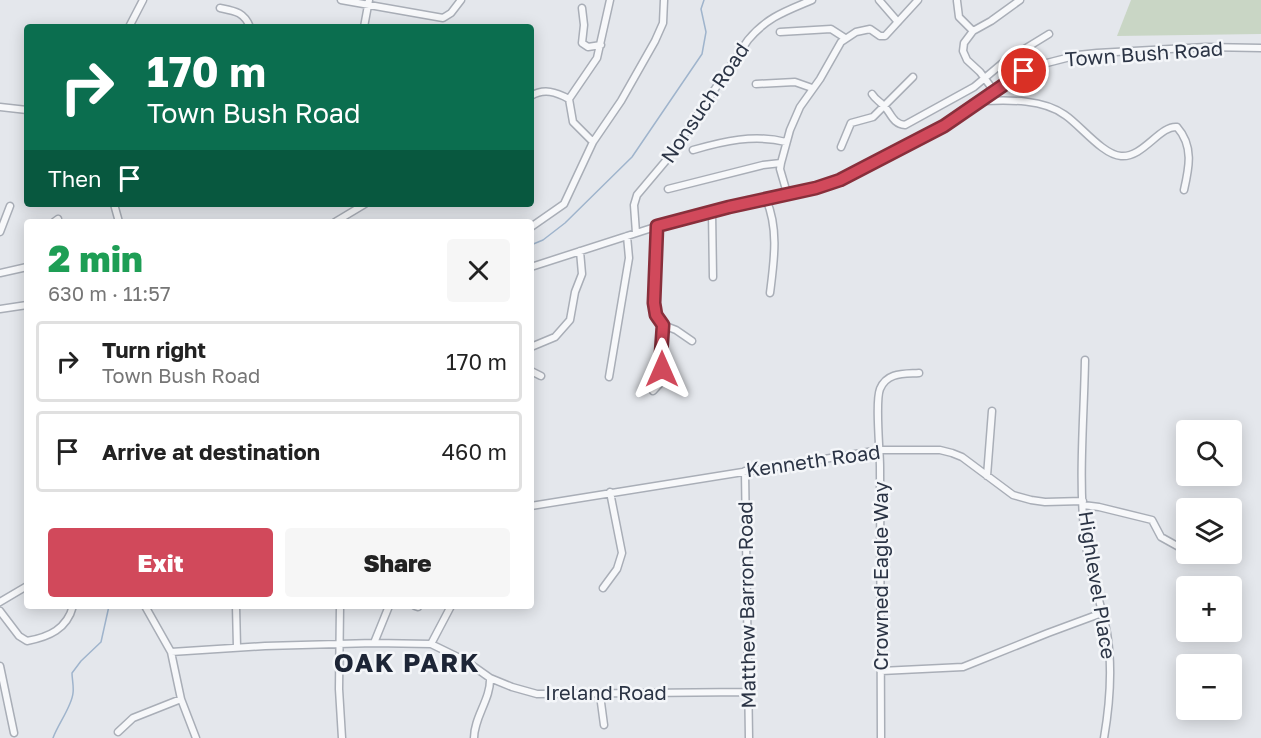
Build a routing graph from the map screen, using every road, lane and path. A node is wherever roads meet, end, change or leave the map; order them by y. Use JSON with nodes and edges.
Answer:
{"nodes":[{"id":1,"x":143,"y":0,"type":"edge"},
{"id":2,"x":341,"y":0,"type":"edge"},
{"id":3,"x":461,"y":0,"type":"edge"},
{"id":4,"x":610,"y":0,"type":"edge"},
{"id":5,"x":664,"y":0,"type":"edge"},
{"id":6,"x":812,"y":0,"type":"edge"},
{"id":7,"x":879,"y":0,"type":"edge"},
{"id":8,"x":918,"y":0,"type":"edge"},
{"id":9,"x":1020,"y":0,"type":"edge"},
{"id":10,"x":957,"y":1,"type":"edge"},
{"id":11,"x":369,"y":2,"type":"edge"},
{"id":12,"x":220,"y":8,"type":"dead end"},
{"id":13,"x":582,"y":8,"type":"dead end"},
{"id":14,"x":898,"y":22,"type":"junction"},
{"id":15,"x":131,"y":24,"type":"edge"},
{"id":16,"x":248,"y":24,"type":"edge"},
{"id":17,"x":365,"y":24,"type":"edge"},
{"id":18,"x":973,"y":31,"type":"junction"},
{"id":19,"x":780,"y":32,"type":"dead end"},
{"id":20,"x":1049,"y":34,"type":"dead end"},
{"id":21,"x":845,"y":38,"type":"junction"},
{"id":22,"x":601,"y":45,"type":"junction"},
{"id":23,"x":1261,"y":48,"type":"edge"},
{"id":24,"x":913,"y":77,"type":"dead end"},
{"id":25,"x":985,"y":79,"type":"junction"},
{"id":26,"x":756,"y":84,"type":"dead end"},
{"id":27,"x":812,"y":88,"type":"junction"},
{"id":28,"x":994,"y":91,"type":"junction"},
{"id":29,"x":872,"y":94,"type":"dead end"},
{"id":30,"x":534,"y":95,"type":"edge"},
{"id":31,"x":569,"y":99,"type":"junction"},
{"id":32,"x":983,"y":101,"type":"junction"},
{"id":33,"x":883,"y":105,"type":"junction"},
{"id":34,"x":0,"y":107,"type":"edge"},
{"id":35,"x":24,"y":110,"type":"edge"},
{"id":36,"x":593,"y":142,"type":"junction"},
{"id":37,"x":786,"y":142,"type":"junction"},
{"id":38,"x":841,"y":147,"type":"dead end"},
{"id":39,"x":693,"y":150,"type":"dead end"},
{"id":40,"x":781,"y":163,"type":"junction"},
{"id":41,"x":668,"y":189,"type":"dead end"},
{"id":42,"x":1184,"y":190,"type":"dead end"},
{"id":43,"x":787,"y":193,"type":"junction"},
{"id":44,"x":766,"y":199,"type":"junction"},
{"id":45,"x":10,"y":206,"type":"dead end"},
{"id":46,"x":354,"y":207,"type":"edge"},
{"id":47,"x":712,"y":211,"type":"junction"},
{"id":48,"x":339,"y":219,"type":"edge"},
{"id":49,"x":534,"y":224,"type":"edge"},
{"id":50,"x":657,"y":226,"type":"junction"},
{"id":51,"x":0,"y":232,"type":"edge"},
{"id":52,"x":636,"y":233,"type":"junction"},
{"id":53,"x":627,"y":236,"type":"junction"},
{"id":54,"x":580,"y":251,"type":"junction"},
{"id":55,"x":534,"y":266,"type":"edge"},
{"id":56,"x":24,"y":268,"type":"edge"},
{"id":57,"x":0,"y":273,"type":"edge"},
{"id":58,"x":713,"y":277,"type":"dead end"},
{"id":59,"x":770,"y":293,"type":"dead end"},
{"id":60,"x":24,"y":305,"type":"edge"},
{"id":61,"x":0,"y":309,"type":"edge"},
{"id":62,"x":663,"y":325,"type":"junction"},
{"id":63,"x":692,"y":341,"type":"dead end"},
{"id":64,"x":534,"y":346,"type":"edge"},
{"id":65,"x":1085,"y":360,"type":"dead end"},
{"id":66,"x":534,"y":372,"type":"edge"},
{"id":67,"x":919,"y":373,"type":"dead end"},
{"id":68,"x":541,"y":376,"type":"dead end"},
{"id":69,"x":609,"y":377,"type":"dead end"},
{"id":70,"x":653,"y":391,"type":"dead end"},
{"id":71,"x":992,"y":411,"type":"dead end"},
{"id":72,"x":880,"y":450,"type":"junction"},
{"id":73,"x":746,"y":471,"type":"junction"},
{"id":74,"x":987,"y":476,"type":"junction"},
{"id":75,"x":610,"y":492,"type":"junction"},
{"id":76,"x":1083,"y":503,"type":"junction"},
{"id":77,"x":534,"y":505,"type":"edge"},
{"id":78,"x":1176,"y":545,"type":"edge"},
{"id":79,"x":24,"y":588,"type":"edge"},
{"id":80,"x":603,"y":588,"type":"dead end"},
{"id":81,"x":0,"y":603,"type":"edge"},
{"id":82,"x":72,"y":609,"type":"edge"},
{"id":83,"x":147,"y":609,"type":"edge"},
{"id":84,"x":236,"y":609,"type":"edge"},
{"id":85,"x":340,"y":609,"type":"edge"},
{"id":86,"x":388,"y":609,"type":"edge"},
{"id":87,"x":449,"y":609,"type":"edge"},
{"id":88,"x":0,"y":611,"type":"edge"},
{"id":89,"x":1102,"y":614,"type":"junction"},
{"id":90,"x":374,"y":643,"type":"junction"},
{"id":91,"x":431,"y":644,"type":"junction"},
{"id":92,"x":339,"y":645,"type":"junction"},
{"id":93,"x":237,"y":647,"type":"junction"},
{"id":94,"x":171,"y":652,"type":"junction"},
{"id":95,"x":0,"y":666,"type":"edge"},
{"id":96,"x":881,"y":671,"type":"junction"},
{"id":97,"x":490,"y":678,"type":"junction"},
{"id":98,"x":747,"y":692,"type":"junction"},
{"id":99,"x":600,"y":695,"type":"junction"},
{"id":100,"x":181,"y":699,"type":"junction"},
{"id":101,"x":604,"y":725,"type":"dead end"},
{"id":102,"x":118,"y":732,"type":"dead end"},
{"id":103,"x":14,"y":733,"type":"dead end"},
{"id":104,"x":196,"y":738,"type":"edge"},
{"id":105,"x":342,"y":738,"type":"edge"},
{"id":106,"x":474,"y":738,"type":"edge"},
{"id":107,"x":749,"y":738,"type":"edge"},
{"id":108,"x":881,"y":738,"type":"edge"},
{"id":109,"x":1104,"y":738,"type":"edge"}],
"edges":[{"from":1,"to":15,"type":"street"},
{"from":2,"to":11,"type":"street"},
{"from":3,"to":11,"type":"street"},
{"from":4,"to":22,"type":"street"},
{"from":5,"to":36,"type":"street"},
{"from":6,"to":52,"type":"street","name":"Nonsuch Road"},
{"from":7,"to":14,"type":"street"},
{"from":8,"to":14,"type":"street"},
{"from":9,"to":18,"type":"street"},
{"from":10,"to":18,"type":"street"},
{"from":11,"to":17,"type":"street"},
{"from":12,"to":16,"type":"street"},
{"from":13,"to":22,"type":"street"},
{"from":14,"to":21,"type":"street"},
{"from":18,"to":25,"type":"street"},
{"from":19,"to":21,"type":"street"},
{"from":20,"to":25,"type":"street"},
{"from":21,"to":27,"type":"street"},
{"from":22,"to":31,"type":"street"},
{"from":23,"to":28,"type":"street","name":"Town Bush Road"},
{"from":24,"to":33,"type":"street"},
{"from":25,"to":28,"type":"street"},
{"from":25,"to":33,"type":"street"},
{"from":26,"to":27,"type":"street"},
{"from":27,"to":37,"type":"street"},
{"from":28,"to":32,"type":"street","name":"Town Bush Road"},
{"from":29,"to":33,"type":"street"},
{"from":30,"to":31,"type":"street"},
{"from":31,"to":36,"type":"street"},
{"from":32,"to":42,"type":"street"},
{"from":32,"to":43,"type":"street","name":"Town Bush Road"},
{"from":33,"to":38,"type":"street"},
{"from":34,"to":35,"type":"street"},
{"from":36,"to":49,"type":"street"},
{"from":37,"to":39,"type":"street"},
{"from":37,"to":40,"type":"street"},
{"from":40,"to":41,"type":"street"},
{"from":40,"to":43,"type":"street"},
{"from":43,"to":44,"type":"street","name":"Town Bush Road"},
{"from":44,"to":47,"type":"street","name":"Town Bush Road"},
{"from":44,"to":59,"type":"street"},
{"from":45,"to":51,"type":"street"},
{"from":46,"to":48,"type":"street"},
{"from":47,"to":50,"type":"street","name":"Town Bush Road"},
{"from":47,"to":58,"type":"street"},
{"from":50,"to":52,"type":"street","name":"Town Bush Road"},
{"from":50,"to":62,"type":"street"},
{"from":52,"to":53,"type":"street","name":"Town Bush Road"},
{"from":53,"to":54,"type":"street","name":"Town Bush Road"},
{"from":53,"to":69,"type":"street"},
{"from":54,"to":55,"type":"street","name":"Town Bush Road"},
{"from":54,"to":64,"type":"street"},
{"from":56,"to":57,"type":"street"},
{"from":60,"to":61,"type":"street"},
{"from":62,"to":63,"type":"street"},
{"from":62,"to":70,"type":"street"},
{"from":65,"to":76,"type":"street","name":"Highlevel Place"},
{"from":66,"to":68,"type":"street"},
{"from":67,"to":72,"type":"street","name":"Crowned Eagle Way"},
{"from":71,"to":74,"type":"street"},
{"from":72,"to":73,"type":"street","name":"Kenneth Road"},
{"from":72,"to":74,"type":"street","name":"Kenneth Road"},
{"from":72,"to":96,"type":"street","name":"Crowned Eagle Way"},
{"from":73,"to":75,"type":"street","name":"Kenneth Road"},
{"from":73,"to":98,"type":"street","name":"Matthew Barron Road"},
{"from":74,"to":76,"type":"street","name":"Kenneth Road"},
{"from":75,"to":77,"type":"street","name":"Kenneth Road"},
{"from":75,"to":80,"type":"street"},
{"from":76,"to":78,"type":"street","name":"Kenneth Road"},
{"from":76,"to":89,"type":"street","name":"Highlevel Place"},
{"from":79,"to":81,"type":"street"},
{"from":82,"to":88,"type":"street"},
{"from":83,"to":94,"type":"street"},
{"from":84,"to":93,"type":"street"},
{"from":85,"to":92,"type":"street"},
{"from":86,"to":90,"type":"street"},
{"from":87,"to":91,"type":"street"},
{"from":89,"to":96,"type":"street"},
{"from":89,"to":109,"type":"street","name":"Highlevel Place"},
{"from":90,"to":91,"type":"street","name":"Ireland Road"},
{"from":90,"to":92,"type":"street","name":"Ireland Road"},
{"from":91,"to":97,"type":"street","name":"Ireland Road"},
{"from":92,"to":93,"type":"street","name":"Ireland Road"},
{"from":92,"to":105,"type":"street"},
{"from":93,"to":94,"type":"street","name":"Ireland Road"},
{"from":94,"to":100,"type":"street"},
{"from":95,"to":103,"type":"street"},
{"from":96,"to":108,"type":"street","name":"Crowned Eagle Way"},
{"from":97,"to":99,"type":"street","name":"Ireland Road"},
{"from":97,"to":106,"type":"street"},
{"from":98,"to":99,"type":"street","name":"Ireland Road"},
{"from":98,"to":107,"type":"street","name":"Matthew Barron Road"},
{"from":99,"to":101,"type":"street"},
{"from":100,"to":102,"type":"street"},
{"from":100,"to":104,"type":"street"}]}
